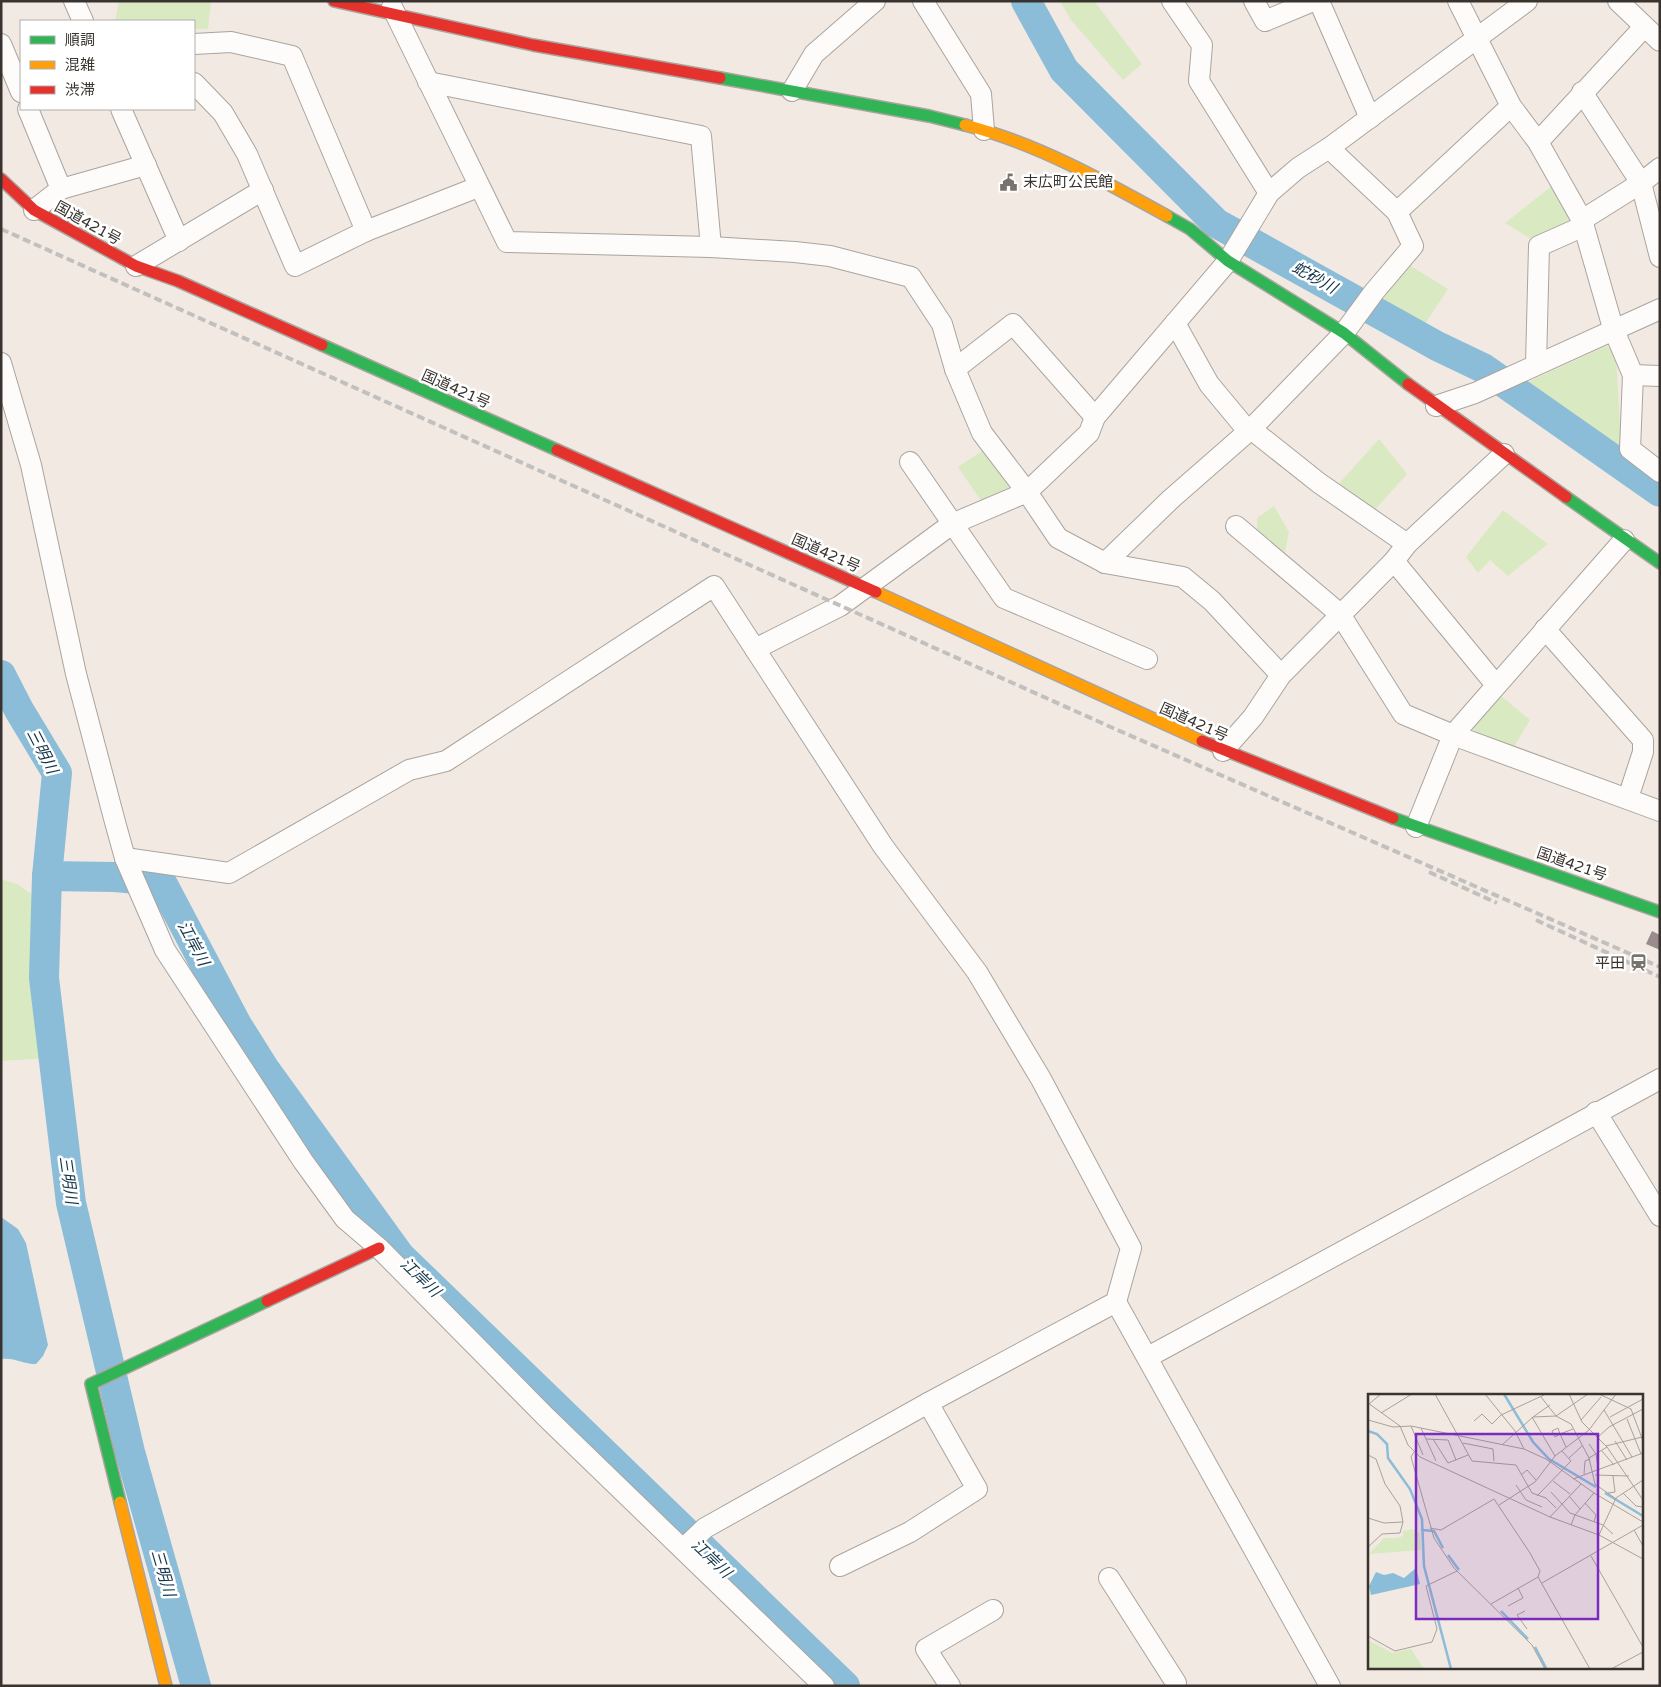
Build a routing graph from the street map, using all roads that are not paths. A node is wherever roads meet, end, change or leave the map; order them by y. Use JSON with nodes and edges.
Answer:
{"nodes":[{"id":1,"x":74,"y":1,"type":"edge"},
{"id":2,"x":334,"y":1,"type":"edge"},
{"id":3,"x":875,"y":1,"type":"edge"},
{"id":4,"x":923,"y":1,"type":"edge"},
{"id":5,"x":1172,"y":1,"type":"edge"},
{"id":6,"x":1254,"y":1,"type":"edge"},
{"id":7,"x":1314,"y":1,"type":"edge"},
{"id":8,"x":1319,"y":1,"type":"edge"},
{"id":9,"x":1458,"y":1,"type":"edge"},
{"id":10,"x":1527,"y":1,"type":"edge"},
{"id":11,"x":1618,"y":1,"type":"edge"},
{"id":12,"x":392,"y":7,"type":"edge"},
{"id":13,"x":83,"y":20,"type":"edge"},
{"id":14,"x":1654,"y":34,"type":"edge"},
{"id":15,"x":1477,"y":40,"type":"junction"},
{"id":16,"x":1,"y":44,"type":"edge"},
{"id":17,"x":195,"y":44,"type":"edge"},
{"id":18,"x":428,"y":82,"type":"junction"},
{"id":19,"x":195,"y":84,"type":"edge"},
{"id":20,"x":20,"y":90,"type":"edge"},
{"id":21,"x":792,"y":91,"type":"junction"},
{"id":22,"x":1582,"y":92,"type":"junction"},
{"id":23,"x":1511,"y":106,"type":"junction"},
{"id":24,"x":28,"y":110,"type":"edge"},
{"id":25,"x":121,"y":110,"type":"edge"},
{"id":26,"x":1370,"y":118,"type":"junction"},
{"id":27,"x":984,"y":130,"type":"junction"},
{"id":28,"x":1538,"y":142,"type":"junction"},
{"id":29,"x":1329,"y":148,"type":"junction"},
{"id":30,"x":146,"y":164,"type":"junction"},
{"id":31,"x":1660,"y":168,"type":"edge"},
{"id":32,"x":1,"y":179,"type":"edge"},
{"id":33,"x":1641,"y":183,"type":"junction"},
{"id":34,"x":478,"y":187,"type":"junction"},
{"id":35,"x":61,"y":189,"type":"junction"},
{"id":36,"x":263,"y":190,"type":"junction"},
{"id":37,"x":1269,"y":194,"type":"junction"},
{"id":38,"x":34,"y":210,"type":"junction"},
{"id":39,"x":1398,"y":212,"type":"junction"},
{"id":40,"x":1583,"y":223,"type":"junction"},
{"id":41,"x":366,"y":231,"type":"junction"},
{"id":42,"x":179,"y":241,"type":"junction"},
{"id":43,"x":711,"y":247,"type":"junction"},
{"id":44,"x":1660,"y":257,"type":"edge"},
{"id":45,"x":1228,"y":260,"type":"junction"},
{"id":46,"x":136,"y":266,"type":"junction"},
{"id":47,"x":1660,"y":309,"type":"edge"},
{"id":48,"x":1175,"y":323,"type":"junction"},
{"id":49,"x":1613,"y":328,"type":"junction"},
{"id":50,"x":1344,"y":333,"type":"junction"},
{"id":51,"x":1,"y":362,"type":"edge"},
{"id":52,"x":1536,"y":364,"type":"junction"},
{"id":53,"x":956,"y":369,"type":"junction"},
{"id":54,"x":1632,"y":375,"type":"junction"},
{"id":55,"x":1660,"y":376,"type":"edge"},
{"id":56,"x":1436,"y":406,"type":"junction"},
{"id":57,"x":1094,"y":417,"type":"junction"},
{"id":58,"x":1250,"y":430,"type":"junction"},
{"id":59,"x":1504,"y":454,"type":"junction"},
{"id":60,"x":910,"y":462,"type":"dead end"},
{"id":61,"x":1660,"y":472,"type":"edge"},
{"id":62,"x":1027,"y":492,"type":"junction"},
{"id":63,"x":952,"y":524,"type":"junction"},
{"id":64,"x":1236,"y":526,"type":"dead end"},
{"id":65,"x":1624,"y":540,"type":"junction"},
{"id":66,"x":1407,"y":544,"type":"junction"},
{"id":67,"x":1394,"y":561,"type":"junction"},
{"id":68,"x":1105,"y":563,"type":"junction"},
{"id":69,"x":1660,"y":563,"type":"edge"},
{"id":70,"x":867,"y":588,"type":"junction"},
{"id":71,"x":1340,"y":614,"type":"junction"},
{"id":72,"x":1545,"y":629,"type":"junction"},
{"id":73,"x":755,"y":649,"type":"junction"},
{"id":74,"x":1147,"y":659,"type":"dead end"},
{"id":75,"x":1281,"y":675,"type":"junction"},
{"id":76,"x":1496,"y":685,"type":"junction"},
{"id":77,"x":1453,"y":735,"type":"junction"},
{"id":78,"x":1223,"y":751,"type":"junction"},
{"id":79,"x":1628,"y":798,"type":"junction"},
{"id":80,"x":1660,"y":810,"type":"edge"},
{"id":81,"x":1416,"y":827,"type":"junction"},
{"id":82,"x":125,"y":858,"type":"junction"},
{"id":83,"x":1660,"y":912,"type":"edge"},
{"id":84,"x":1660,"y":1080,"type":"edge"},
{"id":85,"x":1596,"y":1112,"type":"junction"},
{"id":86,"x":1660,"y":1216,"type":"edge"},
{"id":87,"x":379,"y":1248,"type":"junction"},
{"id":88,"x":1116,"y":1302,"type":"junction"},
{"id":89,"x":1148,"y":1358,"type":"junction"},
{"id":90,"x":928,"y":1403,"type":"junction"},
{"id":91,"x":690,"y":1542,"type":"junction"},
{"id":92,"x":840,"y":1566,"type":"dead end"},
{"id":93,"x":1109,"y":1578,"type":"dead end"},
{"id":94,"x":992,"y":1610,"type":"dead end"},
{"id":95,"x":1176,"y":1683,"type":"dead end"},
{"id":96,"x":166,"y":1686,"type":"edge"},
{"id":97,"x":824,"y":1686,"type":"edge"},
{"id":98,"x":950,"y":1686,"type":"edge"},
{"id":99,"x":1330,"y":1686,"type":"edge"}],
"edges":[{"from":1,"to":13,"type":"street"},
{"from":2,"to":12,"type":"main road"},
{"from":3,"to":21,"type":"street"},
{"from":4,"to":27,"type":"street"},
{"from":5,"to":37,"type":"street"},
{"from":6,"to":7,"type":"street"},
{"from":8,"to":26,"type":"street"},
{"from":9,"to":15,"type":"street"},
{"from":10,"to":15,"type":"street"},
{"from":11,"to":14,"type":"street"},
{"from":12,"to":18,"type":"street"},
{"from":12,"to":21,"type":"main road"},
{"from":14,"to":22,"type":"street"},
{"from":15,"to":23,"type":"street"},
{"from":15,"to":26,"type":"street"},
{"from":16,"to":20,"type":"street"},
{"from":17,"to":41,"type":"street"},
{"from":18,"to":34,"type":"street"},
{"from":18,"to":43,"type":"street"},
{"from":19,"to":36,"type":"street"},
{"from":21,"to":27,"type":"main road"},
{"from":22,"to":28,"type":"street"},
{"from":22,"to":33,"type":"street"},
{"from":23,"to":28,"type":"street"},
{"from":23,"to":39,"type":"street"},
{"from":24,"to":35,"type":"street"},
{"from":25,"to":30,"type":"street"},
{"from":26,"to":29,"type":"street"},
{"from":27,"to":45,"type":"main road"},
{"from":28,"to":40,"type":"street"},
{"from":29,"to":37,"type":"street"},
{"from":29,"to":39,"type":"street"},
{"from":30,"to":35,"type":"street"},
{"from":30,"to":42,"type":"street"},
{"from":31,"to":33,"type":"street"},
{"from":32,"to":38,"type":"main road","name":"国道421号"},
{"from":33,"to":40,"type":"street"},
{"from":33,"to":44,"type":"street"},
{"from":34,"to":41,"type":"street"},
{"from":34,"to":43,"type":"street"},
{"from":35,"to":38,"type":"street"},
{"from":36,"to":41,"type":"street"},
{"from":36,"to":42,"type":"street"},
{"from":37,"to":45,"type":"street"},
{"from":38,"to":46,"type":"main road","name":"国道421号"},
{"from":39,"to":50,"type":"street"},
{"from":40,"to":49,"type":"street"},
{"from":40,"to":52,"type":"street"},
{"from":42,"to":46,"type":"street"},
{"from":43,"to":53,"type":"street"},
{"from":45,"to":48,"type":"street"},
{"from":45,"to":50,"type":"main road"},
{"from":46,"to":70,"type":"main road","name":"国道421号"},
{"from":47,"to":49,"type":"street"},
{"from":48,"to":57,"type":"street"},
{"from":48,"to":58,"type":"street"},
{"from":49,"to":52,"type":"street"},
{"from":49,"to":54,"type":"street"},
{"from":50,"to":56,"type":"main road"},
{"from":50,"to":58,"type":"street"},
{"from":51,"to":82,"type":"street"},
{"from":52,"to":56,"type":"street"},
{"from":53,"to":57,"type":"street"},
{"from":53,"to":62,"type":"street"},
{"from":54,"to":55,"type":"street"},
{"from":54,"to":61,"type":"street"},
{"from":56,"to":59,"type":"main road"},
{"from":57,"to":62,"type":"street"},
{"from":58,"to":66,"type":"street"},
{"from":58,"to":68,"type":"street"},
{"from":59,"to":65,"type":"main road"},
{"from":59,"to":66,"type":"street"},
{"from":60,"to":63,"type":"street"},
{"from":62,"to":63,"type":"street"},
{"from":62,"to":68,"type":"street"},
{"from":63,"to":70,"type":"street"},
{"from":63,"to":74,"type":"street"},
{"from":64,"to":71,"type":"street"},
{"from":65,"to":69,"type":"main road"},
{"from":65,"to":72,"type":"street"},
{"from":66,"to":67,"type":"street"},
{"from":67,"to":71,"type":"street"},
{"from":67,"to":76,"type":"street"},
{"from":68,"to":75,"type":"street"},
{"from":70,"to":73,"type":"street"},
{"from":70,"to":78,"type":"main road","name":"国道421号"},
{"from":71,"to":75,"type":"street"},
{"from":71,"to":77,"type":"street"},
{"from":72,"to":76,"type":"street"},
{"from":72,"to":79,"type":"street"},
{"from":73,"to":82,"type":"street"},
{"from":73,"to":88,"type":"street"},
{"from":75,"to":78,"type":"street"},
{"from":76,"to":77,"type":"street"},
{"from":77,"to":79,"type":"street"},
{"from":77,"to":81,"type":"street"},
{"from":78,"to":81,"type":"main road","name":"国道421号"},
{"from":79,"to":80,"type":"street"},
{"from":81,"to":83,"type":"main road","name":"国道421号"},
{"from":82,"to":87,"type":"street"},
{"from":84,"to":85,"type":"street"},
{"from":85,"to":86,"type":"street"},
{"from":85,"to":89,"type":"street"},
{"from":87,"to":91,"type":"street"},
{"from":87,"to":96,"type":"main road"},
{"from":88,"to":89,"type":"street"},
{"from":88,"to":90,"type":"street"},
{"from":89,"to":99,"type":"street"},
{"from":90,"to":91,"type":"street"},
{"from":90,"to":92,"type":"street"},
{"from":91,"to":97,"type":"street"},
{"from":93,"to":95,"type":"street"},
{"from":94,"to":98,"type":"street"}]}
